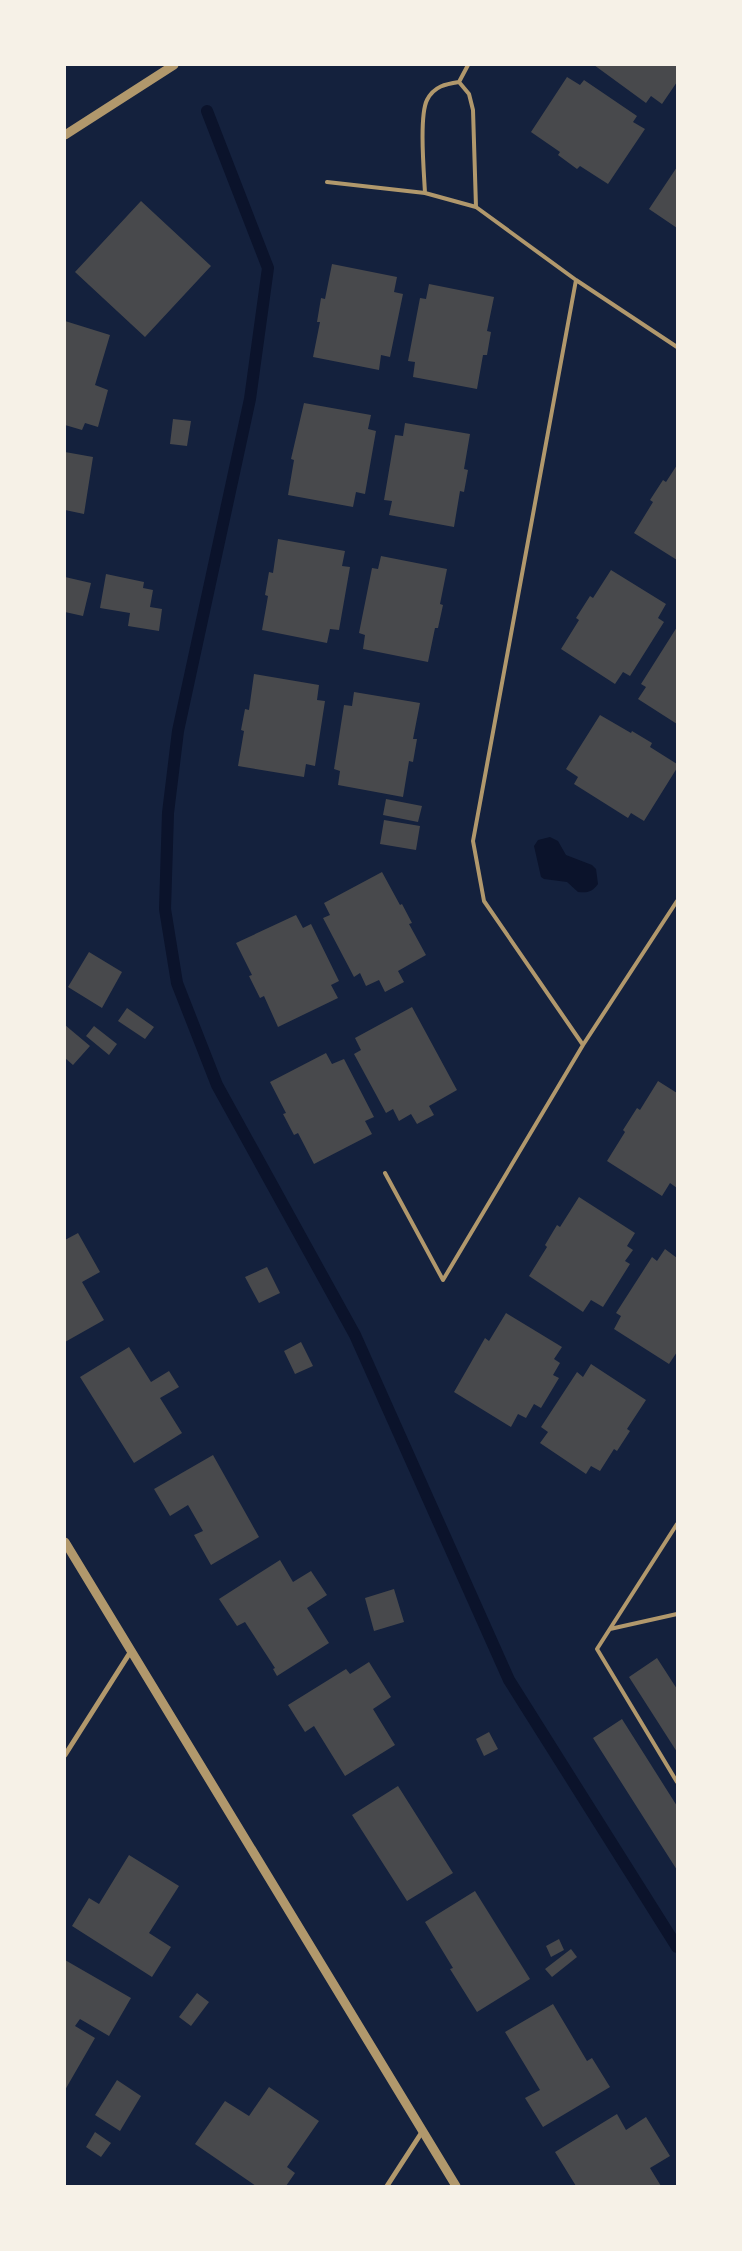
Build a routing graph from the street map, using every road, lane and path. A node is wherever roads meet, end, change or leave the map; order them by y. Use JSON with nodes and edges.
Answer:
{"nodes":[{"id":1,"x":174,"y":65,"type":"edge"},
{"id":2,"x":468,"y":65,"type":"edge"},
{"id":3,"x":459,"y":82,"type":"junction"},
{"id":4,"x":65,"y":135,"type":"edge"},
{"id":5,"x":327,"y":182,"type":"dead end"},
{"id":6,"x":425,"y":193,"type":"junction"},
{"id":7,"x":476,"y":207,"type":"junction"},
{"id":8,"x":576,"y":280,"type":"junction"},
{"id":9,"x":677,"y":347,"type":"edge"},
{"id":10,"x":677,"y":901,"type":"edge"},
{"id":11,"x":583,"y":1045,"type":"junction"},
{"id":12,"x":385,"y":1173,"type":"dead end"},
{"id":13,"x":677,"y":1524,"type":"edge"},
{"id":14,"x":65,"y":1542,"type":"edge"},
{"id":15,"x":677,"y":1614,"type":"edge"},
{"id":16,"x":610,"y":1629,"type":"junction"},
{"id":17,"x":131,"y":1651,"type":"junction"},
{"id":18,"x":65,"y":1755,"type":"edge"},
{"id":19,"x":677,"y":1782,"type":"edge"},
{"id":20,"x":422,"y":2132,"type":"junction"},
{"id":21,"x":387,"y":2186,"type":"edge"},
{"id":22,"x":456,"y":2186,"type":"edge"}],
"edges":[{"from":1,"to":4,"type":"street"},
{"from":2,"to":3,"type":"lane"},
{"from":3,"to":6,"type":"lane"},
{"from":3,"to":7,"type":"lane"},
{"from":5,"to":6,"type":"lane"},
{"from":6,"to":7,"type":"lane"},
{"from":7,"to":8,"type":"lane"},
{"from":8,"to":9,"type":"lane"},
{"from":8,"to":11,"type":"lane"},
{"from":10,"to":11,"type":"lane"},
{"from":11,"to":12,"type":"lane"},
{"from":13,"to":16,"type":"lane"},
{"from":14,"to":17,"type":"street"},
{"from":15,"to":16,"type":"lane"},
{"from":16,"to":19,"type":"lane"},
{"from":17,"to":18,"type":"street"},
{"from":17,"to":20,"type":"street"},
{"from":20,"to":21,"type":"street"},
{"from":20,"to":22,"type":"street"}]}
